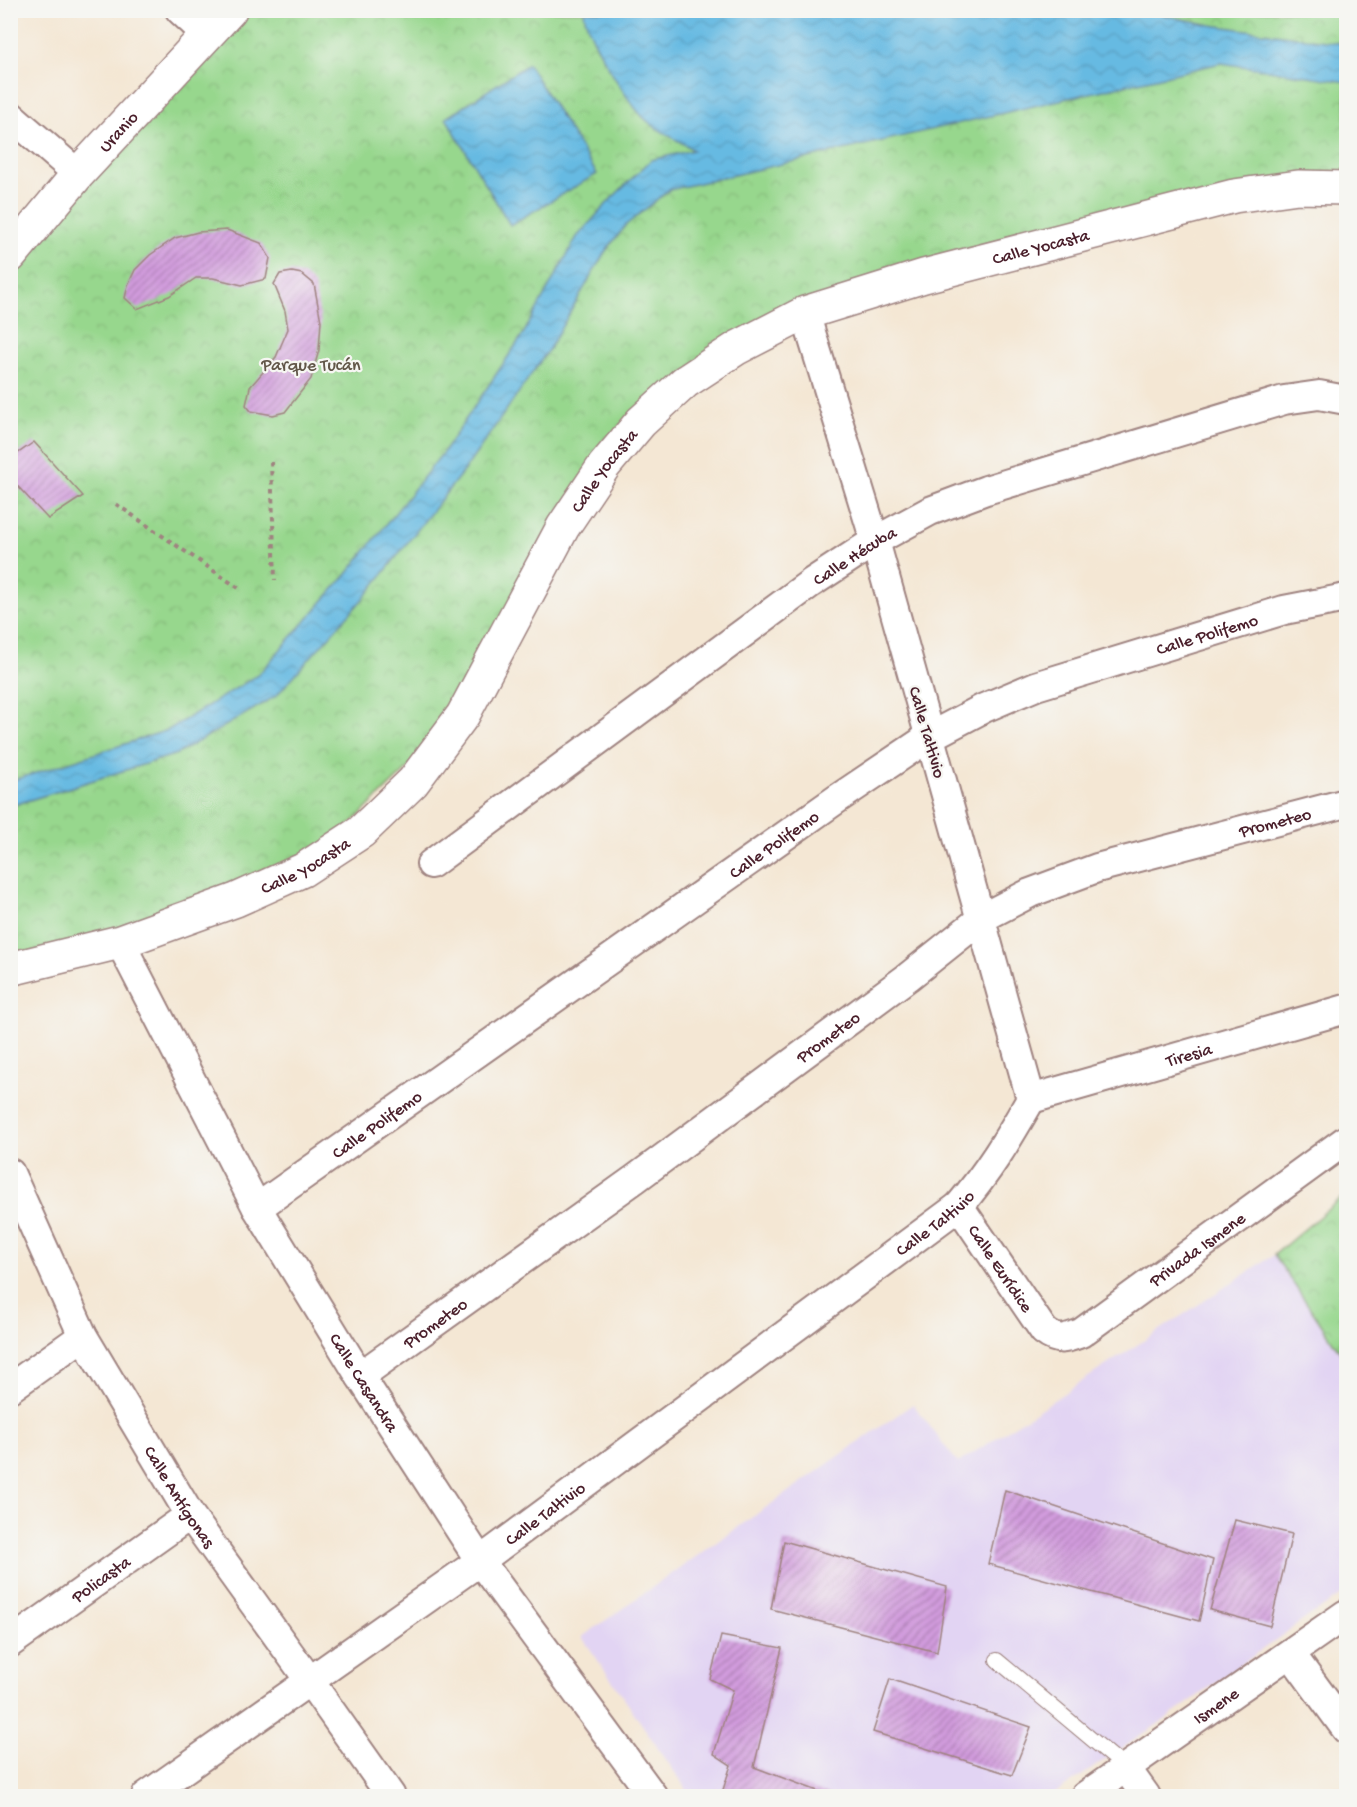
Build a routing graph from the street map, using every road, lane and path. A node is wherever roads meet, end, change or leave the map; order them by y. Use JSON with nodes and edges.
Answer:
{"nodes":[{"id":1,"x":180,"y":10,"type":"edge"},
{"id":2,"x":230,"y":10,"type":"edge"},
{"id":3,"x":207,"y":35,"type":"junction"},
{"id":4,"x":10,"y":115,"type":"edge"},
{"id":5,"x":78,"y":174,"type":"junction"},
{"id":6,"x":1347,"y":188,"type":"edge"},
{"id":7,"x":10,"y":256,"type":"edge"},
{"id":8,"x":805,"y":314,"type":"junction"},
{"id":9,"x":1347,"y":400,"type":"edge"},
{"id":10,"x":271,"y":462,"type":"dead end"},
{"id":11,"x":116,"y":504,"type":"dead end"},
{"id":12,"x":875,"y":541,"type":"junction"},
{"id":13,"x":275,"y":580,"type":"dead end"},
{"id":14,"x":240,"y":589,"type":"dead end"},
{"id":15,"x":1347,"y":598,"type":"edge"},
{"id":16,"x":929,"y":736,"type":"junction"},
{"id":17,"x":1347,"y":803,"type":"edge"},
{"id":18,"x":431,"y":864,"type":"dead end"},
{"id":19,"x":982,"y":918,"type":"junction"},
{"id":20,"x":120,"y":942,"type":"junction"},
{"id":21,"x":10,"y":969,"type":"edge"},
{"id":22,"x":1347,"y":1009,"type":"edge"},
{"id":23,"x":1031,"y":1099,"type":"junction"},
{"id":24,"x":1347,"y":1140,"type":"edge"},
{"id":25,"x":10,"y":1173,"type":"edge"},
{"id":26,"x":959,"y":1206,"type":"junction"},
{"id":27,"x":257,"y":1208,"type":"junction"},
{"id":28,"x":1044,"y":1331,"type":"joint"},
{"id":29,"x":82,"y":1336,"type":"junction"},
{"id":30,"x":360,"y":1376,"type":"junction"},
{"id":31,"x":10,"y":1388,"type":"edge"},
{"id":32,"x":190,"y":1515,"type":"junction"},
{"id":33,"x":480,"y":1561,"type":"junction"},
{"id":34,"x":1347,"y":1614,"type":"edge"},
{"id":35,"x":10,"y":1643,"type":"edge"},
{"id":36,"x":1291,"y":1654,"type":"junction"},
{"id":37,"x":997,"y":1660,"type":"dead end"},
{"id":38,"x":309,"y":1680,"type":"junction"},
{"id":39,"x":1347,"y":1729,"type":"edge"},
{"id":40,"x":1126,"y":1768,"type":"junction"},
{"id":41,"x":146,"y":1797,"type":"edge"},
{"id":42,"x":391,"y":1797,"type":"edge"},
{"id":43,"x":653,"y":1797,"type":"edge"},
{"id":44,"x":1085,"y":1797,"type":"edge"},
{"id":45,"x":1146,"y":1797,"type":"edge"}],
"edges":[{"from":1,"to":3,"type":"street"},
{"from":2,"to":3,"type":"street","name":"Uranio"},
{"from":3,"to":5,"type":"street","name":"Uranio"},
{"from":4,"to":5,"type":"street"},
{"from":5,"to":7,"type":"street","name":"Uranio"},
{"from":6,"to":8,"type":"street","name":"Calle Yocasta"},
{"from":8,"to":12,"type":"street","name":"Calle Taltivio"},
{"from":8,"to":20,"type":"street","name":"Calle Yocasta"},
{"from":9,"to":12,"type":"street","name":"Calle Hécuba"},
{"from":10,"to":13,"type":"path"},
{"from":11,"to":14,"type":"path"},
{"from":12,"to":16,"type":"street","name":"Calle Taltivio"},
{"from":12,"to":18,"type":"street","name":"Calle Hécuba"},
{"from":15,"to":16,"type":"street","name":"Calle Polifemo"},
{"from":16,"to":19,"type":"street","name":"Calle Taltivio"},
{"from":16,"to":27,"type":"street","name":"Calle Polifemo"},
{"from":17,"to":19,"type":"street","name":"Prometeo"},
{"from":19,"to":23,"type":"street","name":"Calle Taltivio"},
{"from":19,"to":30,"type":"street","name":"Prometeo"},
{"from":20,"to":21,"type":"street","name":"Calle Yocasta"},
{"from":20,"to":27,"type":"street","name":"Calle Casandra"},
{"from":22,"to":23,"type":"street","name":"Tiresia"},
{"from":23,"to":26,"type":"street","name":"Calle Taltivio"},
{"from":24,"to":28,"type":"street","name":"Privada Ismene"},
{"from":25,"to":29,"type":"street","name":"Calle Antígonas"},
{"from":26,"to":28,"type":"street","name":"Calle Eurídice"},
{"from":26,"to":33,"type":"street","name":"Calle Taltivio"},
{"from":27,"to":30,"type":"street","name":"Calle Casandra"},
{"from":29,"to":31,"type":"street"},
{"from":29,"to":32,"type":"street","name":"Calle Antígonas"},
{"from":30,"to":33,"type":"street","name":"Calle Casandra"},
{"from":32,"to":35,"type":"street","name":"Policasta"},
{"from":32,"to":38,"type":"street","name":"Calle Antígonas"},
{"from":33,"to":38,"type":"street","name":"Calle Taltivio"},
{"from":33,"to":43,"type":"street","name":"Calle Casandra"},
{"from":34,"to":36,"type":"street","name":"Ismene"},
{"from":36,"to":39,"type":"street"},
{"from":36,"to":40,"type":"street","name":"Ismene"},
{"from":37,"to":40,"type":"lane"},
{"from":38,"to":41,"type":"street","name":"Calle Taltivio"},
{"from":38,"to":42,"type":"street","name":"Calle Antígonas"},
{"from":40,"to":44,"type":"street","name":"Ismene"},
{"from":40,"to":45,"type":"street"}]}
